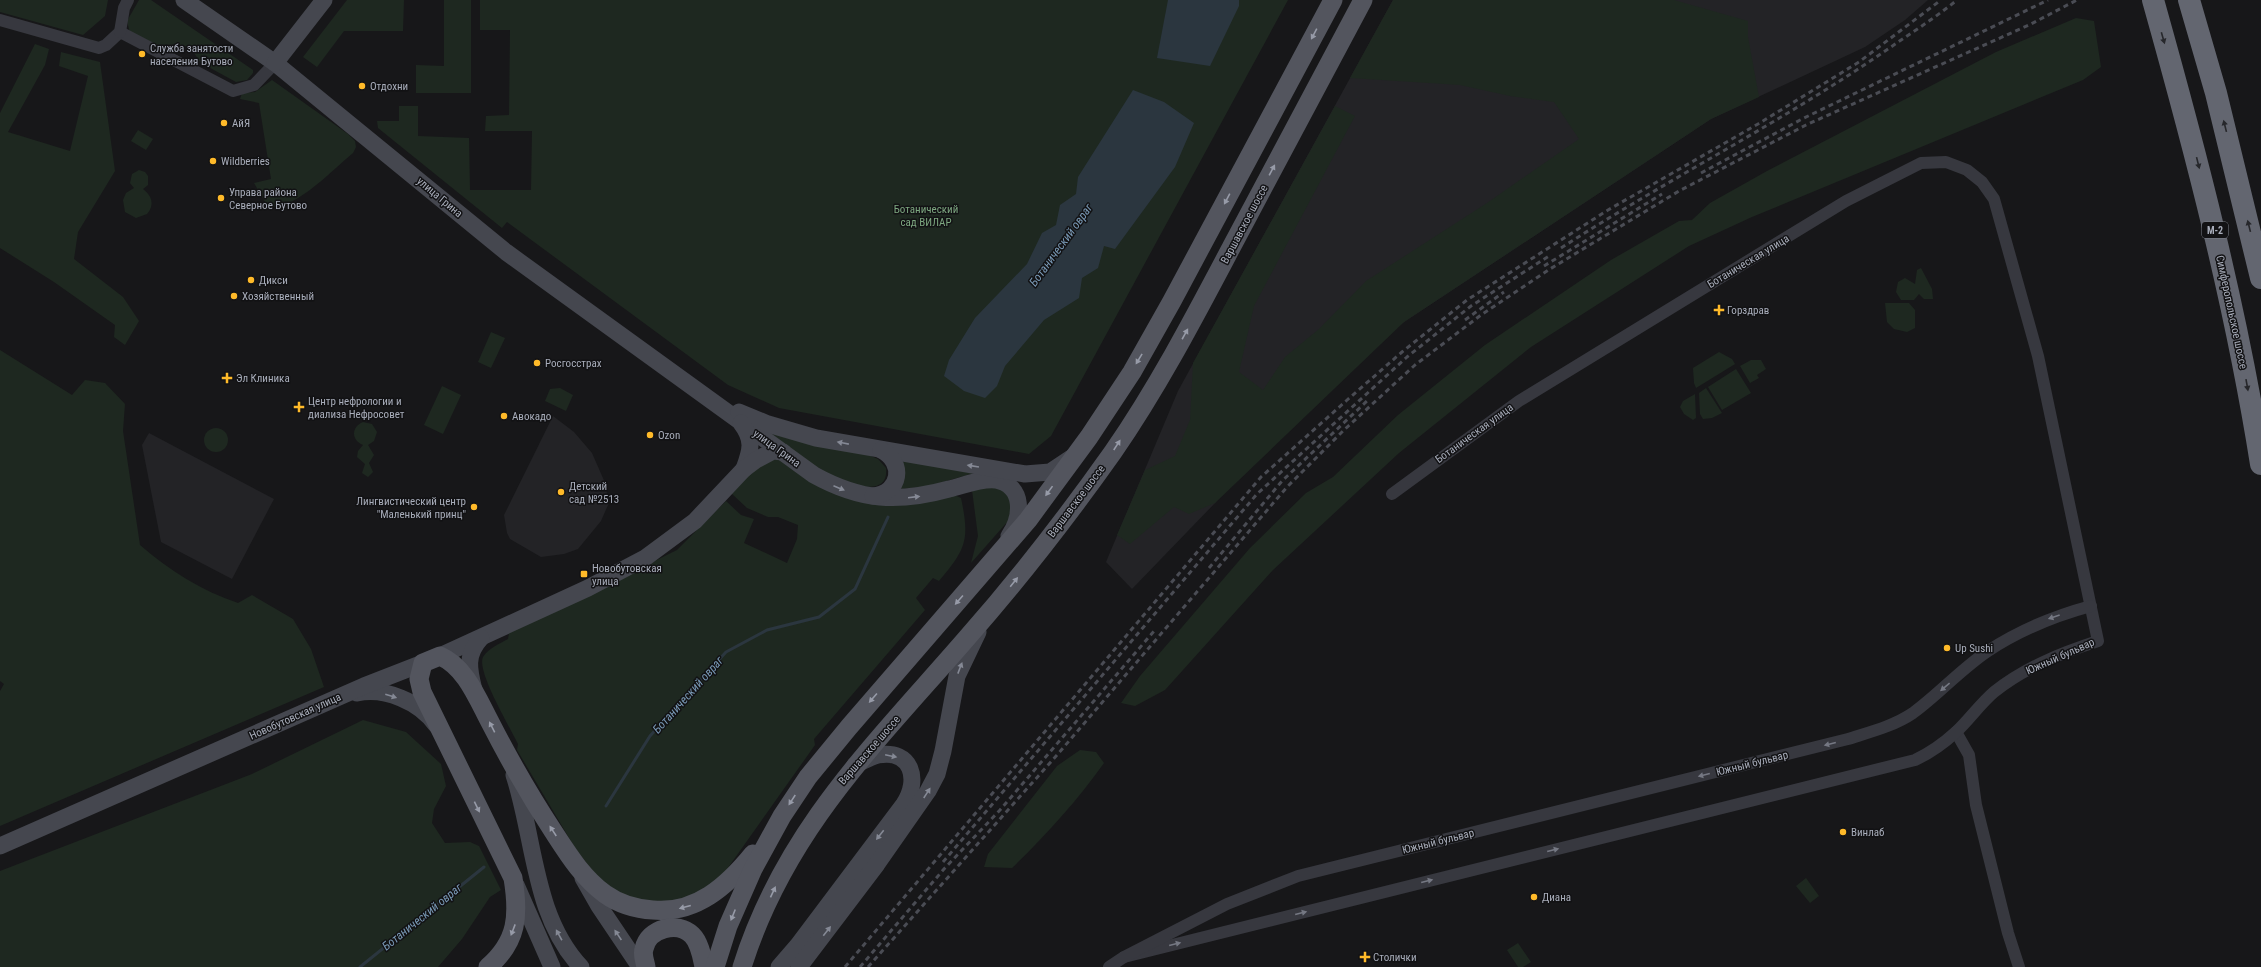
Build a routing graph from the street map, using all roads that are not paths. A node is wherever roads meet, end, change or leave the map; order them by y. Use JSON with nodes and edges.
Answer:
{"nodes":[{"id":1,"x":128,"y":0,"type":"edge"},
{"id":2,"x":184,"y":0,"type":"edge"},
{"id":3,"x":324,"y":0,"type":"edge"},
{"id":4,"x":1333,"y":0,"type":"edge"},
{"id":5,"x":1363,"y":0,"type":"edge"},
{"id":6,"x":2153,"y":0,"type":"edge"},
{"id":7,"x":2189,"y":0,"type":"edge"},
{"id":8,"x":0,"y":20,"type":"edge"},
{"id":9,"x":120,"y":32,"type":"junction"},
{"id":10,"x":274,"y":63,"type":"junction"},
{"id":11,"x":2261,"y":278,"type":"edge"},
{"id":12,"x":745,"y":420,"type":"junction"},
{"id":13,"x":763,"y":437,"type":"junction"},
{"id":14,"x":1089,"y":437,"type":"junction"},
{"id":15,"x":881,"y":450,"type":"junction"},
{"id":16,"x":783,"y":452,"type":"junction"},
{"id":17,"x":750,"y":464,"type":"junction"},
{"id":18,"x":2261,"y":464,"type":"edge"},
{"id":19,"x":1392,"y":494,"type":"dead end"},
{"id":20,"x":861,"y":495,"type":"junction"},
{"id":21,"x":984,"y":571,"type":"junction"},
{"id":22,"x":2091,"y":606,"type":"junction"},
{"id":23,"x":989,"y":613,"type":"junction"},
{"id":24,"x":481,"y":638,"type":"junction"},
{"id":25,"x":431,"y":660,"type":"junction"},
{"id":26,"x":475,"y":694,"type":"junction"},
{"id":27,"x":339,"y":697,"type":"junction"},
{"id":28,"x":1956,"y":732,"type":"junction"},
{"id":29,"x":442,"y":735,"type":"junction"},
{"id":30,"x":508,"y":760,"type":"junction"},
{"id":31,"x":854,"y":765,"type":"junction"},
{"id":32,"x":776,"y":827,"type":"junction"},
{"id":33,"x":0,"y":846,"type":"edge"},
{"id":34,"x":575,"y":864,"type":"junction"},
{"id":35,"x":513,"y":878,"type":"junction"},
{"id":36,"x":535,"y":929,"type":"junction"},
{"id":37,"x":1124,"y":957,"type":"junction"},
{"id":38,"x":801,"y":965,"type":"edge"},
{"id":39,"x":488,"y":967,"type":"edge"},
{"id":40,"x":552,"y":967,"type":"edge"},
{"id":41,"x":561,"y":967,"type":"edge"},
{"id":42,"x":581,"y":967,"type":"edge"},
{"id":43,"x":640,"y":967,"type":"edge"},
{"id":44,"x":646,"y":967,"type":"edge"},
{"id":45,"x":704,"y":967,"type":"edge"},
{"id":46,"x":715,"y":967,"type":"edge"},
{"id":47,"x":742,"y":967,"type":"edge"},
{"id":48,"x":779,"y":967,"type":"edge"},
{"id":49,"x":1109,"y":967,"type":"edge"},
{"id":50,"x":2019,"y":967,"type":"edge"}],
"edges":[{"from":1,"to":9,"type":"street"},
{"from":2,"to":10,"type":"street","name":"улица Грина"},
{"from":3,"to":10,"type":"street"},
{"from":4,"to":14,"type":"main road","one_way":true},
{"from":23,"to":5,"type":"main road","name":"Варшавское шоссе","one_way":true},
{"from":6,"to":18,"type":"highway","name":"Симферопольское шоссе","number":"М-2","one_way":true},
{"from":11,"to":7,"type":"highway","one_way":true},
{"from":8,"to":9,"type":"street"},
{"from":9,"to":10,"type":"street"},
{"from":10,"to":12,"type":"street","name":"улица Грина"},
{"from":12,"to":13,"type":"street","name":"улица Грина"},
{"from":15,"to":12,"type":"street","name":"улица Грина","one_way":true},
{"from":12,"to":17,"type":"street"},
{"from":13,"to":16,"type":"street","name":"улица Грина"},
{"from":13,"to":17,"type":"street"},
{"from":14,"to":15,"type":"street","name":"улица Грина","one_way":true},
{"from":14,"to":21,"type":"main road","one_way":true},
{"from":15,"to":20,"type":"street"},
{"from":16,"to":17,"type":"street","name":"Новобутовская улица"},
{"from":16,"to":20,"type":"street","name":"улица Грина","one_way":true},
{"from":17,"to":24,"type":"street","name":"Новобутовская улица"},
{"from":19,"to":22,"type":"street","name":"Ботаническая улица"},
{"from":20,"to":21,"type":"street","one_way":true},
{"from":21,"to":32,"type":"main road","one_way":true},
{"from":22,"to":28,"type":"street","name":"Южный бульвар"},
{"from":22,"to":37,"type":"street","name":"Южный бульвар","one_way":true},
{"from":23,"to":31,"type":"main road","name":"Варшавское шоссе"},
{"from":38,"to":23,"type":"street","one_way":true},
{"from":24,"to":25,"type":"street","name":"Новобутовская улица"},
{"from":24,"to":26,"type":"street"},
{"from":25,"to":26,"type":"main road"},
{"from":25,"to":27,"type":"street","name":"Новобутовская улица"},
{"from":25,"to":29,"type":"main road"},
{"from":30,"to":26,"type":"main road","one_way":true},
{"from":27,"to":29,"type":"street","one_way":true},
{"from":27,"to":33,"type":"street","name":"Новобутовская улица"},
{"from":37,"to":28,"type":"street","name":"Южный бульвар","one_way":true},
{"from":28,"to":50,"type":"street"},
{"from":29,"to":35,"type":"main road","one_way":true},
{"from":34,"to":30,"type":"main road","one_way":true},
{"from":42,"to":30,"type":"street","one_way":true},
{"from":47,"to":31,"type":"main road","name":"Варшавское шоссе","one_way":true},
{"from":31,"to":48,"type":"street","one_way":true},
{"from":32,"to":34,"type":"main road","one_way":true},
{"from":32,"to":46,"type":"main road","one_way":true},
{"from":43,"to":34,"type":"street","one_way":true},
{"from":35,"to":36,"type":"street"},
{"from":35,"to":39,"type":"main road","one_way":true},
{"from":36,"to":40,"type":"street"},
{"from":36,"to":41,"type":"street"},
{"from":37,"to":49,"type":"street","name":"Южный бульвар"},
{"from":44,"to":45,"type":"main road"}]}
